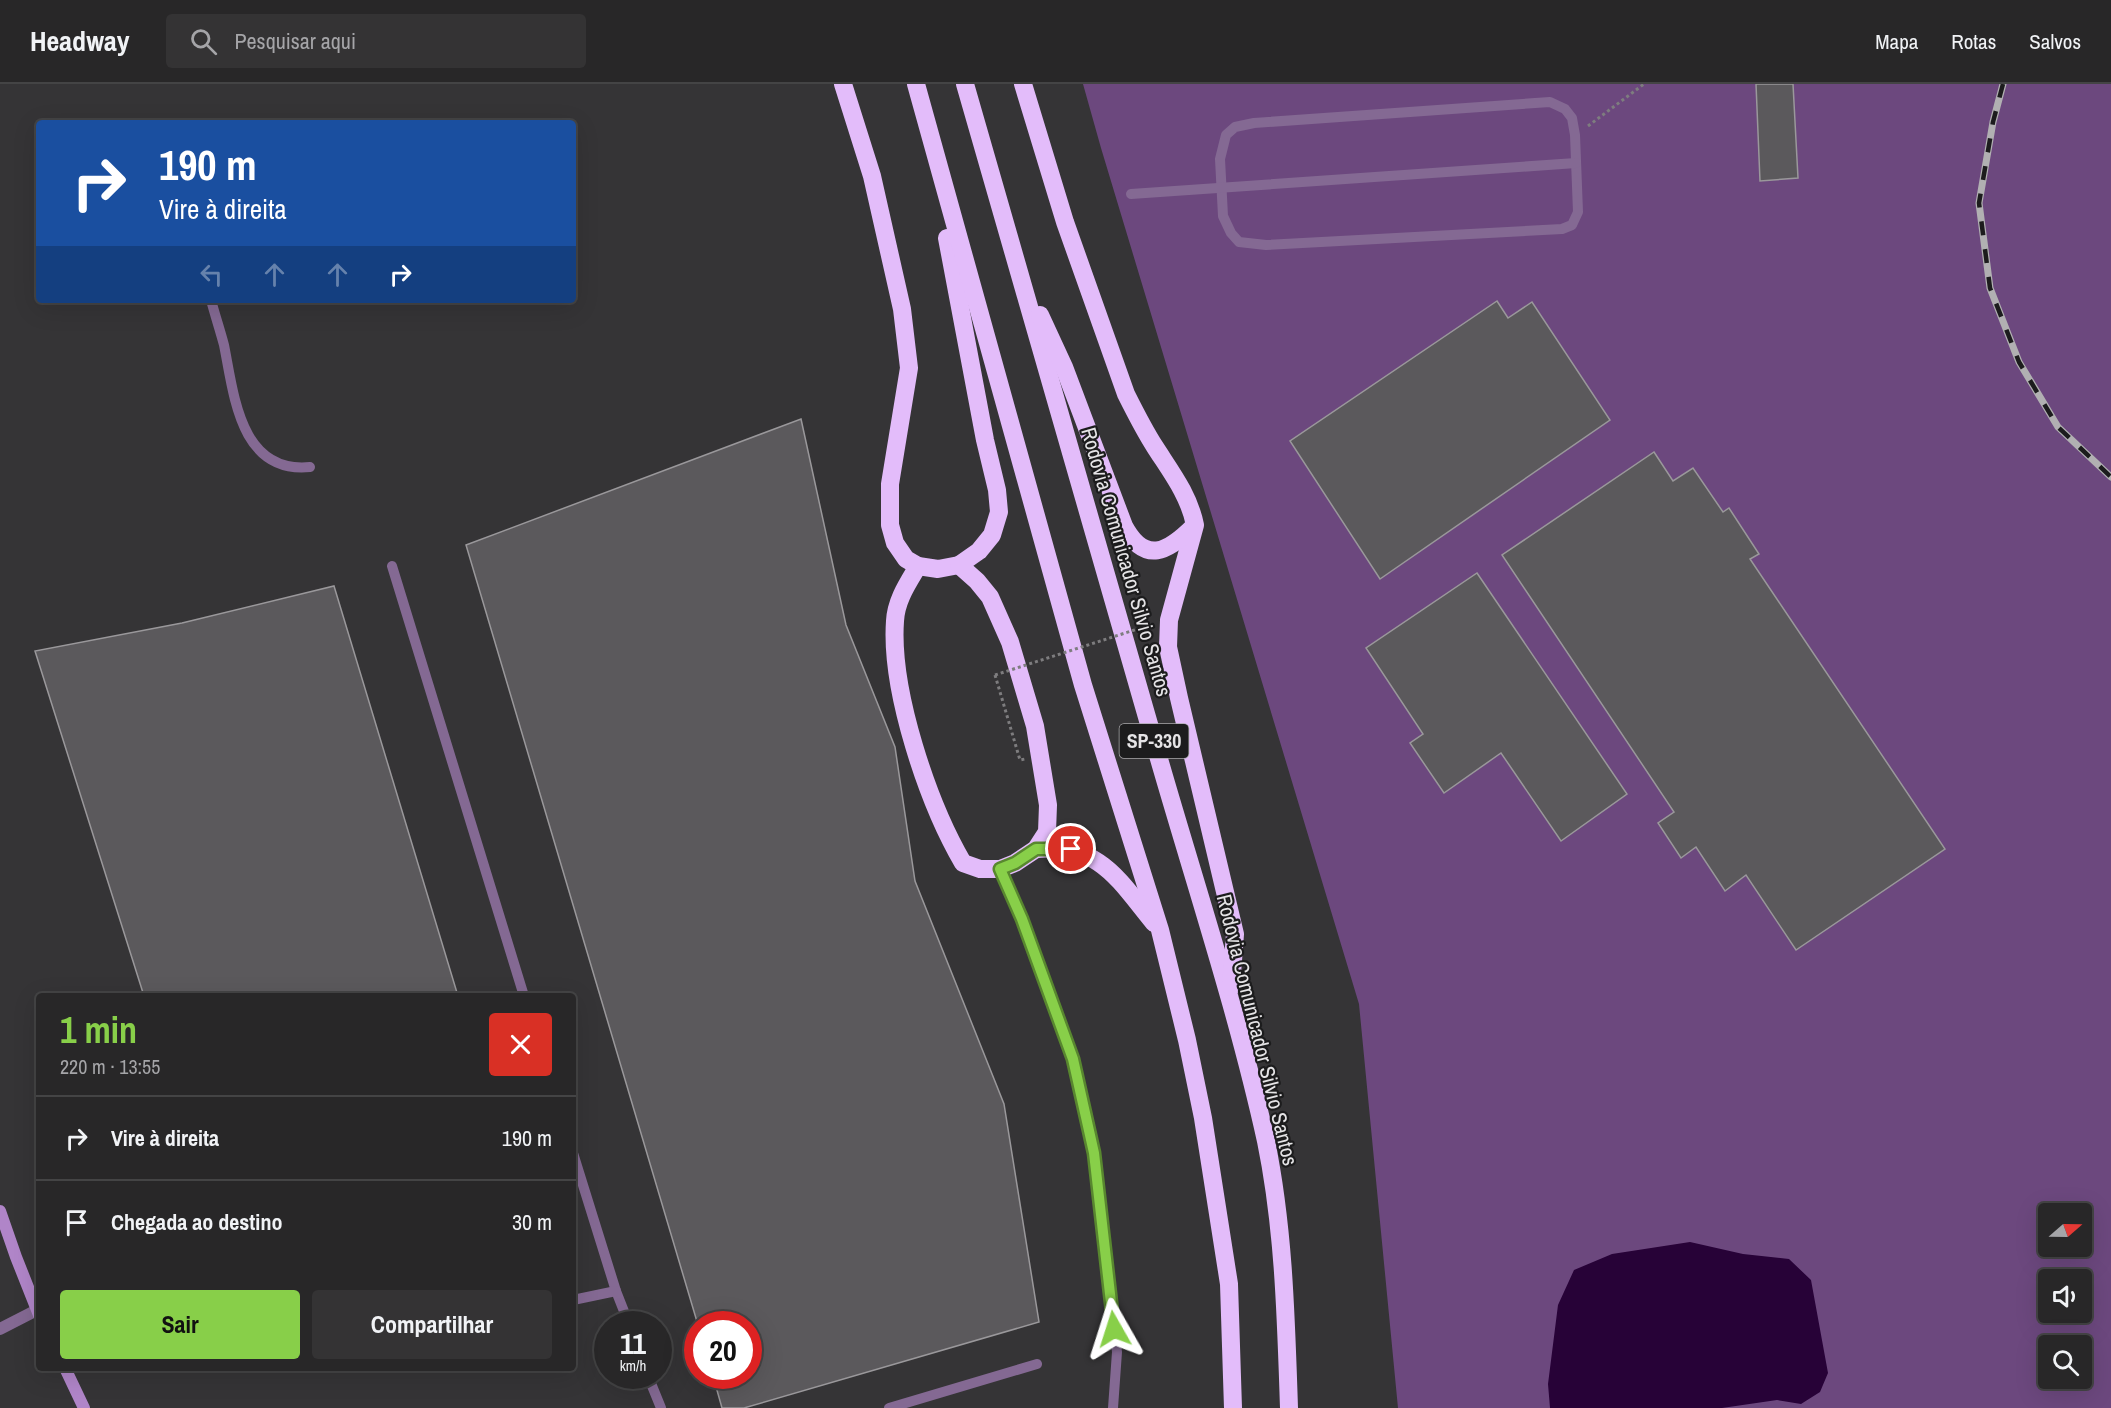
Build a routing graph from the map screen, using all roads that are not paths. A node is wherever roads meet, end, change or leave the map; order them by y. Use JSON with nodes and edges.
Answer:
{"nodes":[{"id":1,"x":843,"y":84,"type":"edge"},
{"id":2,"x":916,"y":84,"type":"edge"},
{"id":3,"x":965,"y":84,"type":"edge"},
{"id":4,"x":1023,"y":84,"type":"edge"},
{"id":5,"x":926,"y":124,"type":"junction"},
{"id":6,"x":1576,"y":163,"type":"junction"},
{"id":7,"x":1222,"y":188,"type":"junction"},
{"id":8,"x":1131,"y":194,"type":"dead end"},
{"id":9,"x":1018,"y":271,"type":"junction"},
{"id":10,"x":212,"y":303,"type":"edge"},
{"id":11,"x":310,"y":467,"type":"dead end"},
{"id":12,"x":1195,"y":525,"type":"junction"},
{"id":13,"x":392,"y":566,"type":"dead end"},
{"id":14,"x":918,"y":566,"type":"junction"},
{"id":15,"x":959,"y":566,"type":"junction"},
{"id":16,"x":1036,"y":849,"type":"junction"},
{"id":17,"x":1000,"y":869,"type":"junction"},
{"id":18,"x":1160,"y":930,"type":"junction"},
{"id":19,"x":523,"y":993,"type":"edge"},
{"id":20,"x":1230,"y":1000,"type":"junction"},
{"id":21,"x":576,"y":1163,"type":"edge"},
{"id":22,"x":0,"y":1211,"type":"edge"},
{"id":23,"x":616,"y":1291,"type":"junction"},
{"id":24,"x":576,"y":1299,"type":"edge"},
{"id":25,"x":36,"y":1307,"type":"edge"},
{"id":26,"x":624,"y":1311,"type":"edge"},
{"id":27,"x":36,"y":1313,"type":"edge"},
{"id":28,"x":0,"y":1329,"type":"edge"},
{"id":29,"x":1037,"y":1364,"type":"dead end"},
{"id":30,"x":66,"y":1371,"type":"edge"},
{"id":31,"x":653,"y":1389,"type":"edge"},
{"id":32,"x":84,"y":1408,"type":"edge"},
{"id":33,"x":661,"y":1408,"type":"edge"},
{"id":34,"x":890,"y":1408,"type":"edge"},
{"id":35,"x":1113,"y":1408,"type":"edge"},
{"id":36,"x":1233,"y":1408,"type":"edge"},
{"id":37,"x":1288,"y":1408,"type":"edge"}],
"edges":[{"from":1,"to":14,"type":"highway"},
{"from":2,"to":5,"type":"highway","number":"SP-330"},
{"from":3,"to":9,"type":"highway","name":"Rodovia Comunicador Silvio Santos","number":"SP-330"},
{"from":4,"to":12,"type":"highway"},
{"from":5,"to":15,"type":"highway"},
{"from":5,"to":18,"type":"highway","number":"SP-330"},
{"from":6,"to":7,"type":"lane"},
{"from":6,"to":7,"type":"lane"},
{"from":6,"to":7,"type":"lane"},
{"from":7,"to":8,"type":"lane"},
{"from":9,"to":12,"type":"highway"},
{"from":9,"to":20,"type":"highway","name":"Rodovia Comunicador Silvio Santos","number":"SP-330"},
{"from":10,"to":11,"type":"lane"},
{"from":12,"to":20,"type":"highway"},
{"from":13,"to":19,"type":"lane"},
{"from":14,"to":15,"type":"highway"},
{"from":14,"to":17,"type":"highway"},
{"from":15,"to":16,"type":"highway"},
{"from":16,"to":17,"type":"highway"},
{"from":16,"to":18,"type":"highway"},
{"from":17,"to":35,"type":"lane"},
{"from":18,"to":36,"type":"highway","number":"SP-330"},
{"from":20,"to":37,"type":"highway","name":"Rodovia Comunicador Silvio Santos","number":"SP-330"},
{"from":21,"to":23,"type":"lane"},
{"from":22,"to":25,"type":"main road"},
{"from":23,"to":24,"type":"lane"},
{"from":23,"to":26,"type":"lane"},
{"from":27,"to":28,"type":"street"},
{"from":29,"to":34,"type":"lane"},
{"from":30,"to":32,"type":"main road"},
{"from":31,"to":33,"type":"lane"}]}
